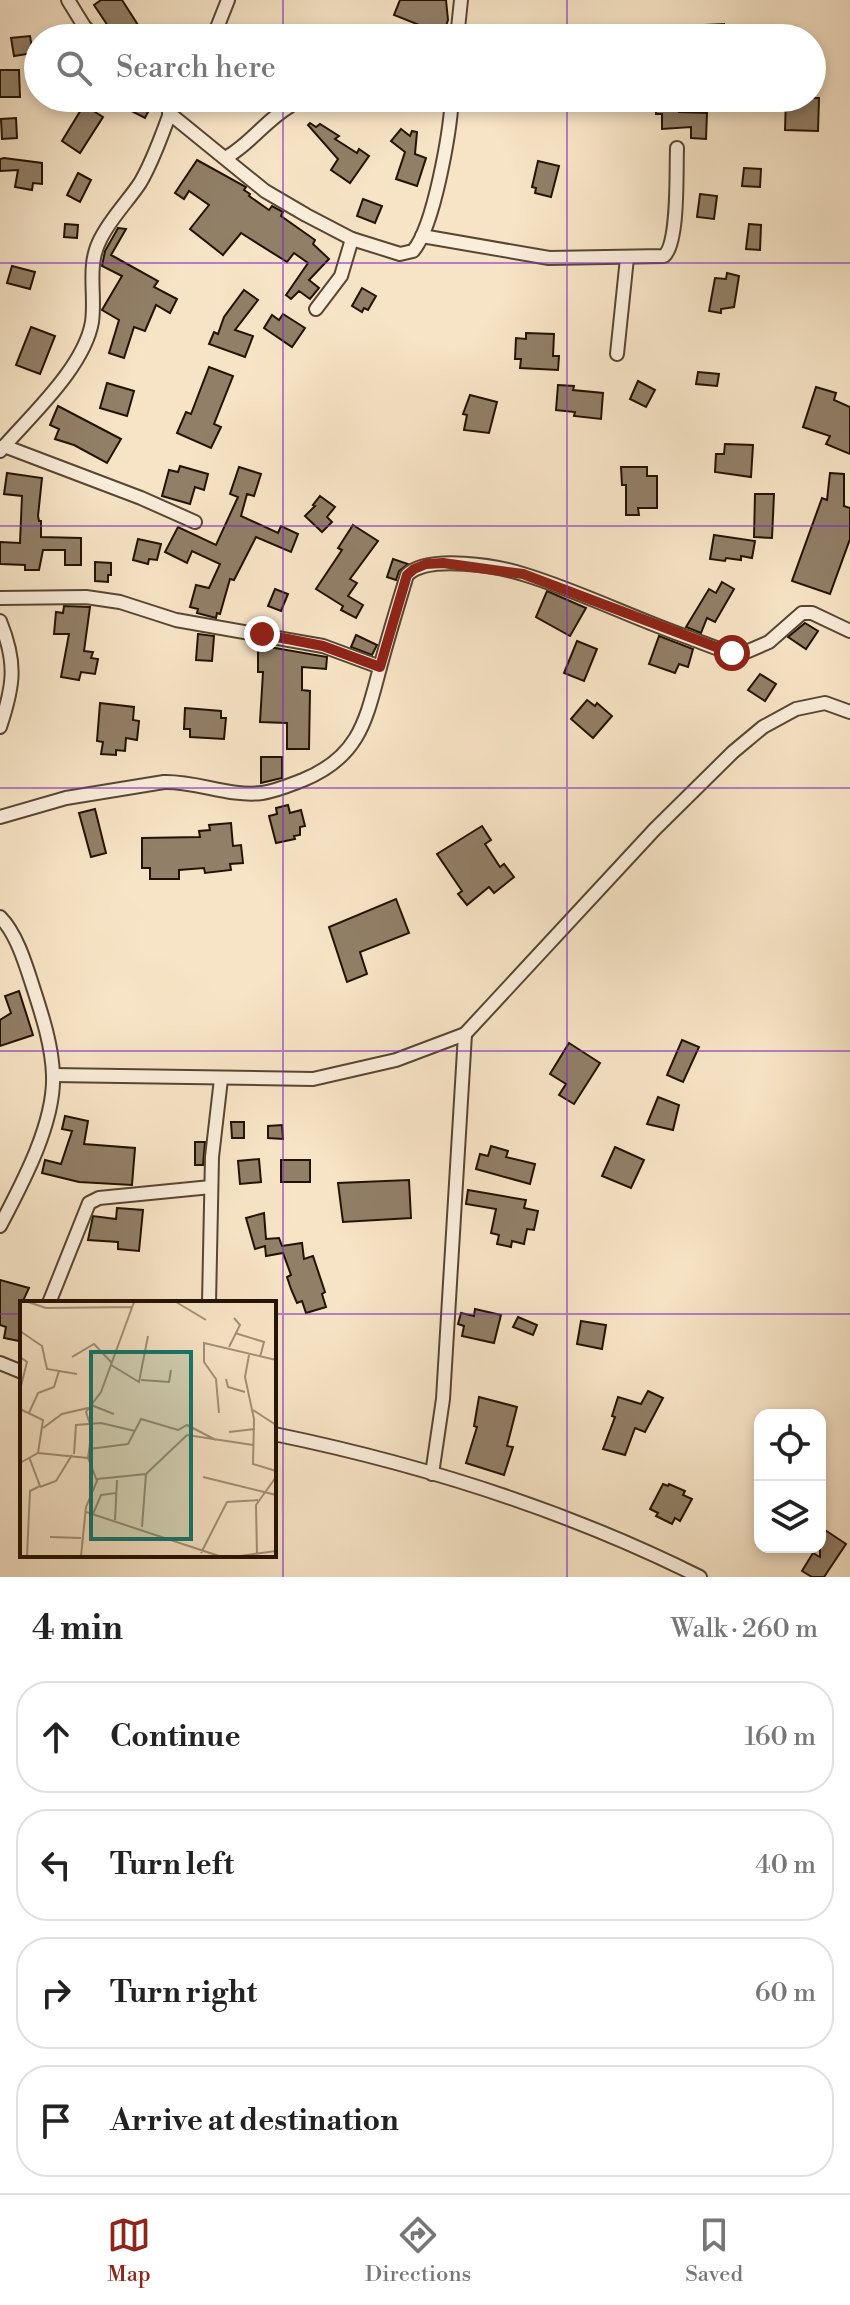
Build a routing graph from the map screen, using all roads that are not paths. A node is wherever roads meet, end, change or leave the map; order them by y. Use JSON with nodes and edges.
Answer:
{"nodes":[{"id":1,"x":68,"y":0,"type":"edge"},
{"id":2,"x":228,"y":0,"type":"edge"},
{"id":3,"x":461,"y":0,"type":"edge"},
{"id":4,"x":83,"y":24,"type":"edge"},
{"id":5,"x":219,"y":24,"type":"edge"},
{"id":6,"x":458,"y":24,"type":"edge"},
{"id":7,"x":280,"y":112,"type":"edge"},
{"id":8,"x":451,"y":112,"type":"edge"},
{"id":9,"x":169,"y":113,"type":"joint"},
{"id":10,"x":677,"y":148,"type":"dead end"},
{"id":11,"x":227,"y":157,"type":"junction"},
{"id":12,"x":422,"y":236,"type":"junction"},
{"id":13,"x":352,"y":239,"type":"junction"},
{"id":14,"x":627,"y":258,"type":"junction"},
{"id":15,"x":316,"y":309,"type":"dead end"},
{"id":16,"x":617,"y":354,"type":"dead end"},
{"id":17,"x":2,"y":448,"type":"edge"},
{"id":18,"x":195,"y":522,"type":"dead end"},
{"id":19,"x":0,"y":598,"type":"edge"},
{"id":20,"x":0,"y":621,"type":"edge"},
{"id":21,"x":850,"y":631,"type":"edge"},
{"id":22,"x":380,"y":667,"type":"junction"},
{"id":23,"x":850,"y":712,"type":"edge"},
{"id":24,"x":0,"y":727,"type":"edge"},
{"id":25,"x":0,"y":817,"type":"edge"},
{"id":26,"x":0,"y":917,"type":"edge"},
{"id":27,"x":465,"y":1034,"type":"junction"},
{"id":28,"x":53,"y":1075,"type":"junction"},
{"id":29,"x":221,"y":1079,"type":"junction"},
{"id":30,"x":211,"y":1187,"type":"junction"},
{"id":31,"x":0,"y":1226,"type":"edge"},
{"id":32,"x":50,"y":1301,"type":"edge"},
{"id":33,"x":209,"y":1301,"type":"edge"},
{"id":34,"x":0,"y":1363,"type":"edge"},
{"id":35,"x":20,"y":1369,"type":"edge"},
{"id":36,"x":276,"y":1434,"type":"edge"},
{"id":37,"x":432,"y":1474,"type":"junction"},
{"id":38,"x":700,"y":1577,"type":"edge"}],
"edges":[{"from":1,"to":4,"type":"street"},
{"from":2,"to":5,"type":"street"},
{"from":3,"to":6,"type":"street"},
{"from":7,"to":11,"type":"street"},
{"from":8,"to":12,"type":"street"},
{"from":9,"to":11,"type":"street"},
{"from":9,"to":17,"type":"street"},
{"from":10,"to":14,"type":"street"},
{"from":11,"to":13,"type":"street"},
{"from":12,"to":13,"type":"street"},
{"from":12,"to":14,"type":"street"},
{"from":13,"to":15,"type":"street"},
{"from":14,"to":16,"type":"street"},
{"from":17,"to":18,"type":"street"},
{"from":19,"to":22,"type":"street"},
{"from":20,"to":24,"type":"street"},
{"from":21,"to":22,"type":"street"},
{"from":22,"to":25,"type":"street"},
{"from":23,"to":27,"type":"street"},
{"from":26,"to":28,"type":"street"},
{"from":27,"to":29,"type":"street"},
{"from":27,"to":37,"type":"street"},
{"from":28,"to":29,"type":"street"},
{"from":28,"to":31,"type":"street"},
{"from":29,"to":30,"type":"street"},
{"from":30,"to":32,"type":"street"},
{"from":30,"to":33,"type":"street"},
{"from":34,"to":35,"type":"street"},
{"from":36,"to":37,"type":"street"},
{"from":37,"to":38,"type":"street"}]}
